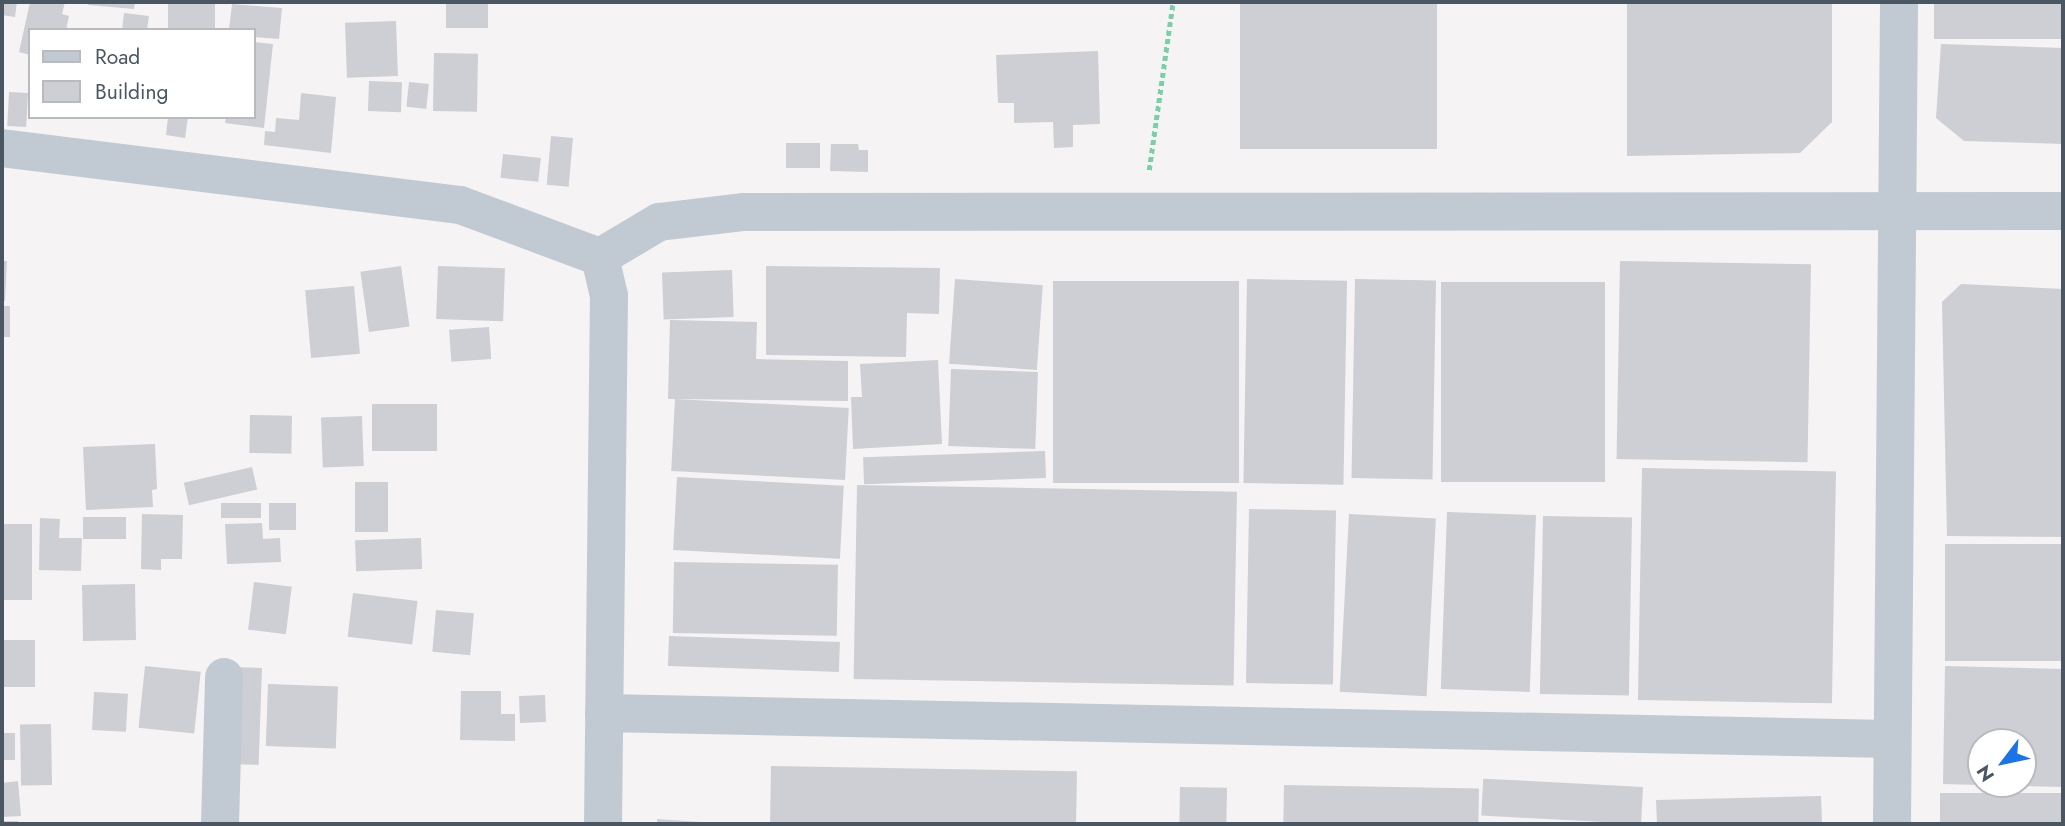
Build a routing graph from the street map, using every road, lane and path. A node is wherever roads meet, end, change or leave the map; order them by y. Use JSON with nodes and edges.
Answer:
{"nodes":[{"id":1,"x":1173,"y":2,"type":"edge"},
{"id":2,"x":1899,"y":2,"type":"edge"},
{"id":3,"x":2,"y":148,"type":"edge"},
{"id":4,"x":1899,"y":209,"type":"junction"},
{"id":5,"x":2063,"y":211,"type":"edge"},
{"id":6,"x":1143,"y":212,"type":"junction"},
{"id":7,"x":600,"y":257,"type":"junction"},
{"id":8,"x":224,"y":677,"type":"dead end"},
{"id":9,"x":604,"y":713,"type":"junction"},
{"id":10,"x":1890,"y":739,"type":"junction"},
{"id":11,"x":220,"y":824,"type":"edge"},
{"id":12,"x":603,"y":824,"type":"edge"},
{"id":13,"x":1892,"y":824,"type":"edge"}],
"edges":[{"from":1,"to":6,"type":"path"},
{"from":2,"to":4,"type":"street"},
{"from":3,"to":7,"type":"street"},
{"from":4,"to":5,"type":"street"},
{"from":4,"to":6,"type":"street"},
{"from":4,"to":10,"type":"street"},
{"from":6,"to":7,"type":"street"},
{"from":7,"to":9,"type":"street"},
{"from":8,"to":11,"type":"street"},
{"from":9,"to":10,"type":"street"},
{"from":9,"to":12,"type":"street"},
{"from":10,"to":13,"type":"street"}]}
